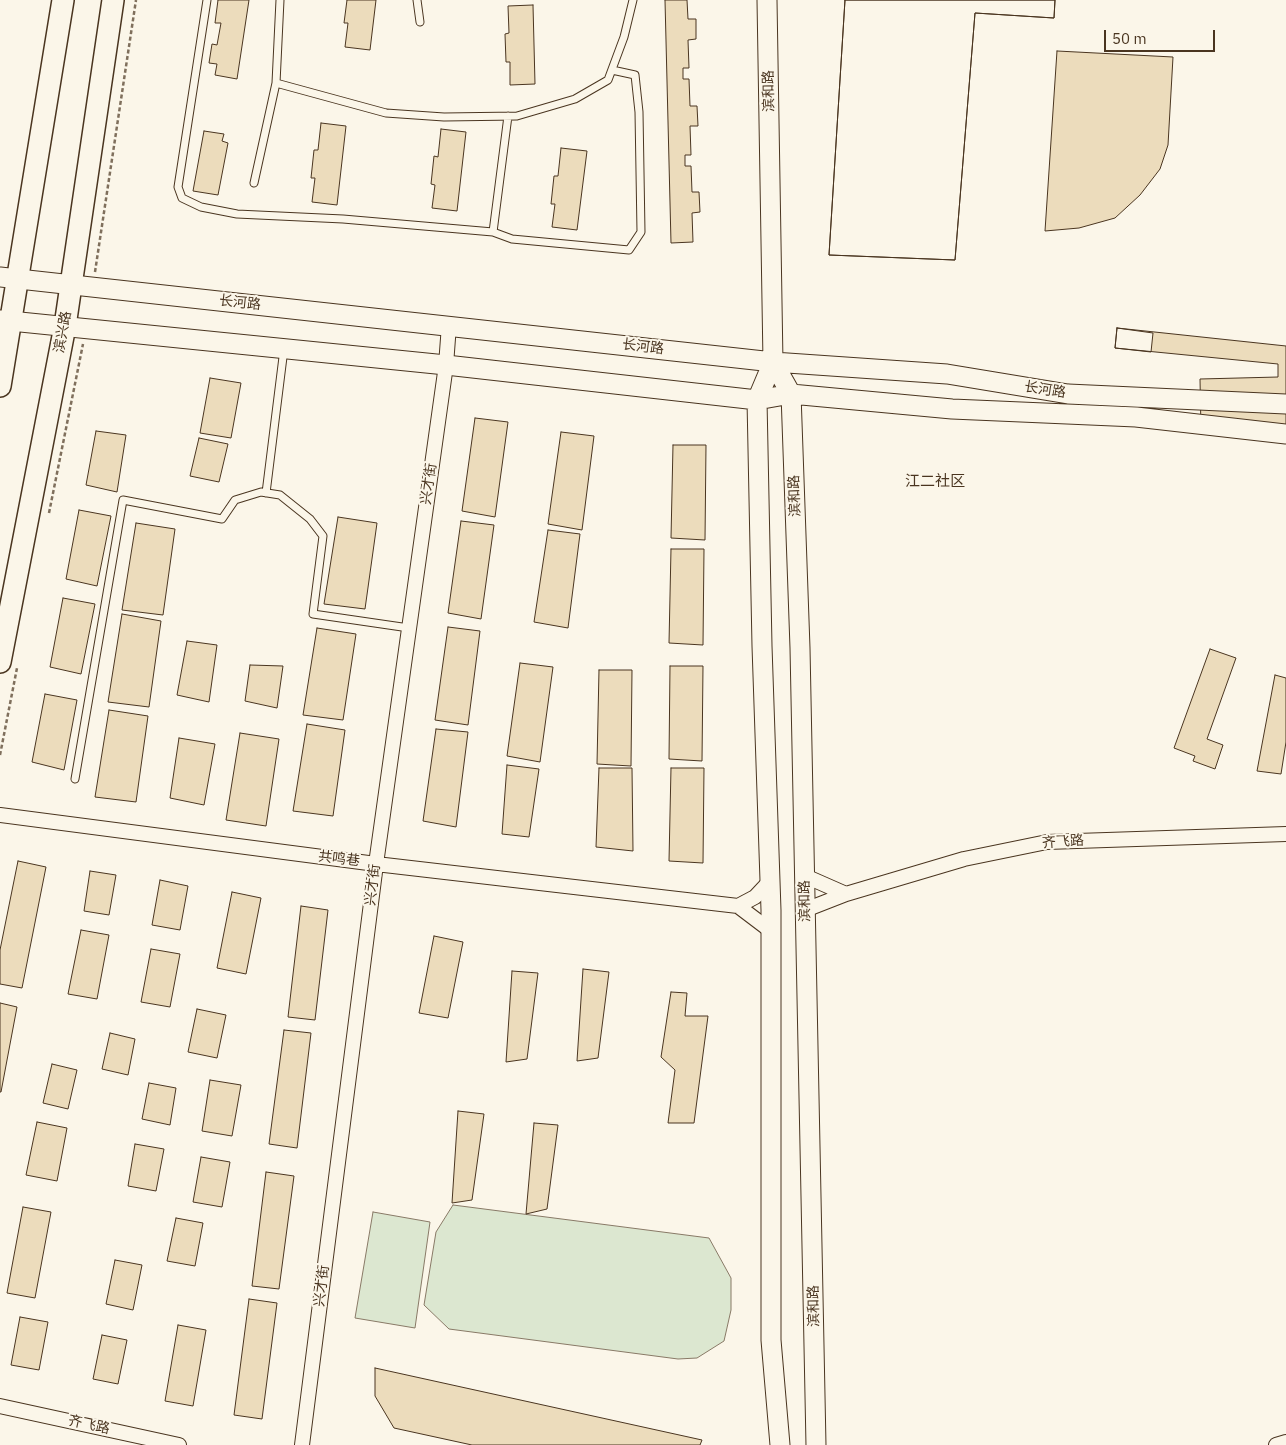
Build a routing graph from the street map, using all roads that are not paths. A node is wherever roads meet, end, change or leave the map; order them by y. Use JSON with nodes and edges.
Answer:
{"nodes":[{"id":1,"x":63,"y":0,"type":"edge"},
{"id":2,"x":112,"y":0,"type":"edge"},
{"id":3,"x":207,"y":0,"type":"edge"},
{"id":4,"x":280,"y":0,"type":"edge"},
{"id":5,"x":418,"y":0,"type":"edge"},
{"id":6,"x":633,"y":0,"type":"edge"},
{"id":7,"x":767,"y":0,"type":"edge"},
{"id":8,"x":420,"y":22,"type":"dead end"},
{"id":9,"x":612,"y":70,"type":"junction"},
{"id":10,"x":276,"y":83,"type":"junction"},
{"id":11,"x":508,"y":116,"type":"junction"},
{"id":12,"x":254,"y":183,"type":"dead end"},
{"id":13,"x":493,"y":232,"type":"junction"},
{"id":14,"x":8,"y":278,"type":"edge"},
{"id":15,"x":71,"y":284,"type":"junction"},
{"id":16,"x":6,"y":321,"type":"edge"},
{"id":17,"x":449,"y":325,"type":"junction"},
{"id":18,"x":65,"y":326,"type":"junction"},
{"id":19,"x":284,"y":349,"type":"junction"},
{"id":20,"x":773,"y":362,"type":"junction"},
{"id":21,"x":446,"y":365,"type":"junction"},
{"id":22,"x":0,"y":386,"type":"edge"},
{"id":23,"x":791,"y":394,"type":"junction"},
{"id":24,"x":757,"y":400,"type":"junction"},
{"id":25,"x":1286,"y":404,"type":"edge"},
{"id":26,"x":1286,"y":434,"type":"edge"},
{"id":27,"x":266,"y":493,"type":"junction"},
{"id":28,"x":408,"y":628,"type":"junction"},
{"id":29,"x":0,"y":662,"type":"edge"},
{"id":30,"x":75,"y":779,"type":"dead end"},
{"id":31,"x":0,"y":815,"type":"edge"},
{"id":32,"x":1286,"y":834,"type":"edge"},
{"id":33,"x":376,"y":864,"type":"junction"},
{"id":34,"x":804,"y":876,"type":"junction"},
{"id":35,"x":770,"y":881,"type":"junction"},
{"id":36,"x":846,"y":894,"type":"junction"},
{"id":37,"x":738,"y":906,"type":"junction"},
{"id":38,"x":805,"y":910,"type":"junction"},
{"id":39,"x":771,"y":931,"type":"junction"},
{"id":40,"x":0,"y":1406,"type":"edge"},
{"id":41,"x":1286,"y":1442,"type":"edge"},
{"id":42,"x":179,"y":1445,"type":"edge"},
{"id":43,"x":302,"y":1445,"type":"edge"},
{"id":44,"x":780,"y":1445,"type":"edge"},
{"id":45,"x":816,"y":1445,"type":"edge"},
{"id":46,"x":1276,"y":1445,"type":"edge"}],
"edges":[{"from":1,"to":14,"type":"main road"},
{"from":2,"to":15,"type":"main road","name":"滨兴路"},
{"from":3,"to":13,"type":"lane"},
{"from":4,"to":10,"type":"lane"},
{"from":5,"to":8,"type":"lane"},
{"from":6,"to":9,"type":"lane"},
{"from":7,"to":20,"type":"main road","name":"滨和路"},
{"from":9,"to":11,"type":"lane"},
{"from":9,"to":13,"type":"lane"},
{"from":10,"to":11,"type":"lane"},
{"from":10,"to":12,"type":"lane"},
{"from":11,"to":13,"type":"lane"},
{"from":14,"to":15,"type":"main road","name":"长河路"},
{"from":14,"to":16,"type":"main road"},
{"from":15,"to":17,"type":"main road","name":"长河路"},
{"from":15,"to":18,"type":"main road","name":"滨兴路"},
{"from":16,"to":18,"type":"main road","name":"长河路"},
{"from":16,"to":22,"type":"main road"},
{"from":17,"to":20,"type":"main road","name":"长河路"},
{"from":17,"to":21,"type":"street","name":"兴才街"},
{"from":18,"to":19,"type":"main road","name":"长河路"},
{"from":18,"to":29,"type":"main road","name":"滨兴路"},
{"from":19,"to":21,"type":"main road","name":"长河路"},
{"from":19,"to":27,"type":"lane"},
{"from":20,"to":23,"type":"main road","name":"滨和路"},
{"from":20,"to":24,"type":"main road","name":"滨和路"},
{"from":20,"to":25,"type":"main road","name":"长河路"},
{"from":21,"to":24,"type":"main road","name":"长河路"},
{"from":21,"to":28,"type":"street","name":"兴才街"},
{"from":23,"to":24,"type":"main road","name":"长河路"},
{"from":23,"to":26,"type":"main road","name":"长河路"},
{"from":23,"to":34,"type":"main road","name":"滨和路"},
{"from":24,"to":35,"type":"main road","name":"滨和路"},
{"from":27,"to":28,"type":"lane"},
{"from":27,"to":30,"type":"lane"},
{"from":28,"to":33,"type":"street","name":"兴才街"},
{"from":31,"to":33,"type":"street","name":"共鸣巷"},
{"from":32,"to":36,"type":"street","name":"齐飞路"},
{"from":33,"to":37,"type":"street","name":"共鸣巷"},
{"from":33,"to":43,"type":"street","name":"兴才街"},
{"from":34,"to":36,"type":"street"},
{"from":34,"to":38,"type":"main road","name":"滨和路"},
{"from":35,"to":37,"type":"street"},
{"from":35,"to":39,"type":"main road","name":"滨和路"},
{"from":36,"to":38,"type":"street","name":"齐飞路"},
{"from":37,"to":39,"type":"street"},
{"from":38,"to":45,"type":"main road","name":"滨和路"},
{"from":39,"to":44,"type":"main road","name":"滨和路"},
{"from":40,"to":42,"type":"street","name":"齐飞路"},
{"from":41,"to":46,"type":"street"}]}
